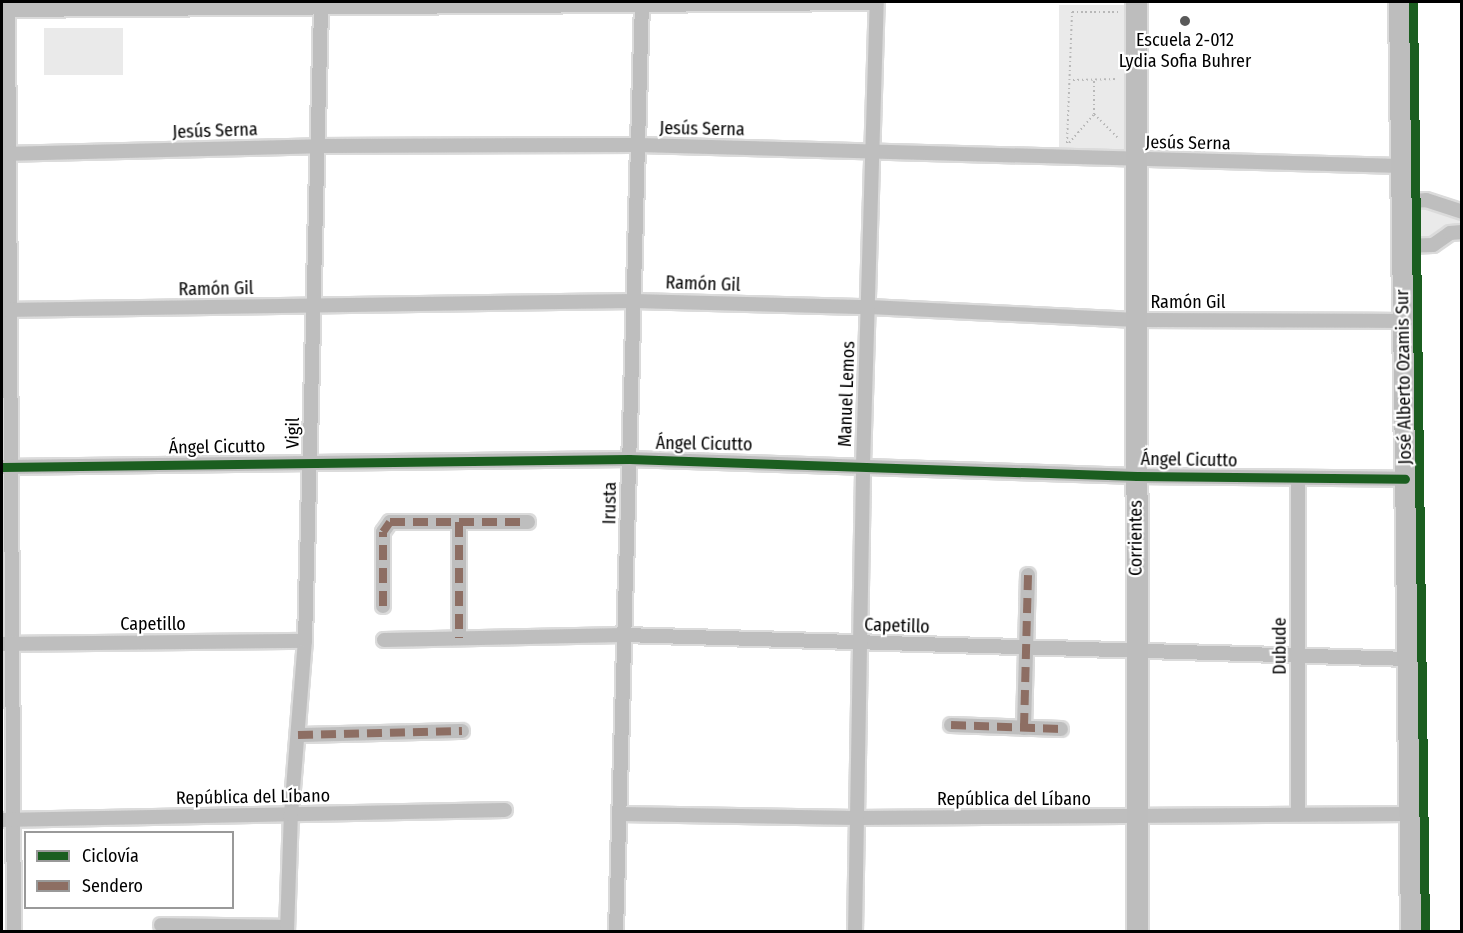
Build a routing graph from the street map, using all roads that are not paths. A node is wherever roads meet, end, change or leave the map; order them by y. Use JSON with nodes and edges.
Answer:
{"nodes":[{"id":1,"x":872,"y":2,"type":"edge"},
{"id":2,"x":877,"y":2,"type":"edge"},
{"id":3,"x":1399,"y":2,"type":"edge"},
{"id":4,"x":642,"y":4,"type":"junction"},
{"id":5,"x":321,"y":7,"type":"junction"},
{"id":6,"x":1136,"y":7,"type":"edge"},
{"id":7,"x":5,"y":9,"type":"edge"},
{"id":8,"x":319,"y":146,"type":"junction"},
{"id":9,"x":639,"y":146,"type":"junction"},
{"id":10,"x":872,"y":151,"type":"junction"},
{"id":11,"x":5,"y":154,"type":"edge"},
{"id":12,"x":1136,"y":154,"type":"junction"},
{"id":13,"x":1401,"y":166,"type":"junction"},
{"id":14,"x":1402,"y":201,"type":"junction"},
{"id":15,"x":1461,"y":212,"type":"edge"},
{"id":16,"x":1461,"y":232,"type":"edge"},
{"id":17,"x":1403,"y":246,"type":"junction"},
{"id":18,"x":634,"y":301,"type":"junction"},
{"id":19,"x":315,"y":305,"type":"junction"},
{"id":20,"x":869,"y":307,"type":"junction"},
{"id":21,"x":5,"y":310,"type":"edge"},
{"id":22,"x":1137,"y":320,"type":"junction"},
{"id":23,"x":1403,"y":321,"type":"junction"},
{"id":24,"x":629,"y":459,"type":"junction"},
{"id":25,"x":311,"y":462,"type":"junction"},
{"id":26,"x":863,"y":465,"type":"junction"},
{"id":27,"x":6,"y":467,"type":"edge"},
{"id":28,"x":1137,"y":476,"type":"junction"},
{"id":29,"x":1298,"y":478,"type":"junction"},
{"id":30,"x":1405,"y":479,"type":"junction"},
{"id":31,"x":459,"y":522,"type":"junction"},
{"id":32,"x":528,"y":522,"type":"dead end"},
{"id":33,"x":1028,"y":575,"type":"dead end"},
{"id":34,"x":383,"y":606,"type":"dead end"},
{"id":35,"x":624,"y":635,"type":"junction"},
{"id":36,"x":459,"y":638,"type":"junction"},
{"id":37,"x":384,"y":640,"type":"dead end"},
{"id":38,"x":305,"y":641,"type":"junction"},
{"id":39,"x":859,"y":643,"type":"junction"},
{"id":40,"x":7,"y":644,"type":"edge"},
{"id":41,"x":1026,"y":648,"type":"junction"},
{"id":42,"x":1136,"y":651,"type":"junction"},
{"id":43,"x":1298,"y":656,"type":"junction"},
{"id":44,"x":1408,"y":659,"type":"junction"},
{"id":45,"x":951,"y":725,"type":"dead end"},
{"id":46,"x":1024,"y":728,"type":"junction"},
{"id":47,"x":1061,"y":729,"type":"dead end"},
{"id":48,"x":462,"y":731,"type":"dead end"},
{"id":49,"x":298,"y":735,"type":"junction"},
{"id":50,"x":505,"y":810,"type":"dead end"},
{"id":51,"x":291,"y":814,"type":"junction"},
{"id":52,"x":620,"y":814,"type":"junction"},
{"id":53,"x":1298,"y":814,"type":"junction"},
{"id":54,"x":1409,"y":814,"type":"junction"},
{"id":55,"x":1136,"y":817,"type":"junction"},
{"id":56,"x":856,"y":818,"type":"junction"},
{"id":57,"x":7,"y":820,"type":"edge"},
{"id":58,"x":160,"y":925,"type":"dead end"},
{"id":59,"x":286,"y":929,"type":"edge"},
{"id":60,"x":14,"y":932,"type":"edge"},
{"id":61,"x":616,"y":932,"type":"edge"},
{"id":62,"x":855,"y":932,"type":"edge"},
{"id":63,"x":1137,"y":932,"type":"edge"},
{"id":64,"x":1411,"y":932,"type":"edge"}],
"edges":[{"from":1,"to":4,"type":"street"},
{"from":2,"to":10,"type":"street","name":"Manuel Lemos"},
{"from":3,"to":13,"type":"main road","name":"José Alberto Ozamis Sur"},
{"from":4,"to":5,"type":"street"},
{"from":4,"to":9,"type":"street","name":"Irusta"},
{"from":5,"to":7,"type":"street"},
{"from":5,"to":8,"type":"street","name":"Vigil"},
{"from":6,"to":12,"type":"main road","name":"Corrientes"},
{"from":7,"to":11,"type":"street"},
{"from":8,"to":9,"type":"street","name":"Jesús Serna"},
{"from":8,"to":11,"type":"street","name":"Jesús Serna"},
{"from":8,"to":19,"type":"street","name":"Vigil"},
{"from":9,"to":10,"type":"street","name":"Jesús Serna"},
{"from":9,"to":18,"type":"street","name":"Irusta"},
{"from":10,"to":12,"type":"street","name":"Jesús Serna"},
{"from":10,"to":20,"type":"street","name":"Manuel Lemos"},
{"from":11,"to":21,"type":"street"},
{"from":12,"to":13,"type":"street","name":"Jesús Serna"},
{"from":12,"to":22,"type":"main road","name":"Corrientes"},
{"from":13,"to":14,"type":"main road","name":"José Alberto Ozamis Sur"},
{"from":14,"to":15,"type":"street"},
{"from":14,"to":17,"type":"main road","name":"José Alberto Ozamis Sur"},
{"from":16,"to":17,"type":"street"},
{"from":17,"to":23,"type":"main road","name":"José Alberto Ozamis Sur"},
{"from":18,"to":19,"type":"street","name":"Ramón Gil"},
{"from":18,"to":20,"type":"street","name":"Ramón Gil"},
{"from":18,"to":24,"type":"street","name":"Irusta"},
{"from":19,"to":21,"type":"street","name":"Ramón Gil"},
{"from":19,"to":25,"type":"street","name":"Vigil"},
{"from":20,"to":22,"type":"street","name":"Ramón Gil"},
{"from":20,"to":26,"type":"street","name":"Manuel Lemos"},
{"from":21,"to":27,"type":"street"},
{"from":22,"to":23,"type":"street","name":"Ramón Gil"},
{"from":22,"to":28,"type":"main road","name":"Corrientes"},
{"from":23,"to":30,"type":"main road","name":"José Alberto Ozamis Sur"},
{"from":24,"to":25,"type":"street","name":"Ángel Cicutto"},
{"from":24,"to":26,"type":"street","name":"Ángel Cicutto"},
{"from":24,"to":35,"type":"street","name":"Irusta"},
{"from":25,"to":27,"type":"street","name":"Ángel Cicutto"},
{"from":25,"to":38,"type":"street","name":"Vigil"},
{"from":26,"to":28,"type":"street","name":"Ángel Cicutto"},
{"from":26,"to":39,"type":"street","name":"Manuel Lemos"},
{"from":27,"to":40,"type":"street"},
{"from":28,"to":29,"type":"street","name":"Ángel Cicutto"},
{"from":28,"to":42,"type":"main road","name":"Corrientes"},
{"from":29,"to":30,"type":"street","name":"Ángel Cicutto"},
{"from":29,"to":43,"type":"street","name":"Dubude"},
{"from":30,"to":44,"type":"main road","name":"José Alberto Ozamis Sur"},
{"from":31,"to":32,"type":"street"},
{"from":31,"to":34,"type":"street"},
{"from":31,"to":36,"type":"street"},
{"from":33,"to":41,"type":"street"},
{"from":35,"to":36,"type":"street","name":"Capetillo"},
{"from":35,"to":39,"type":"street","name":"Capetillo"},
{"from":35,"to":52,"type":"street","name":"Irusta"},
{"from":36,"to":37,"type":"street","name":"Capetillo"},
{"from":38,"to":40,"type":"street","name":"Capetillo"},
{"from":38,"to":49,"type":"street","name":"Vigil"},
{"from":39,"to":41,"type":"street","name":"Capetillo"},
{"from":39,"to":56,"type":"street","name":"Manuel Lemos"},
{"from":40,"to":57,"type":"street"},
{"from":41,"to":42,"type":"street","name":"Capetillo"},
{"from":41,"to":46,"type":"street"},
{"from":42,"to":43,"type":"street","name":"Capetillo"},
{"from":42,"to":55,"type":"main road","name":"Corrientes"},
{"from":43,"to":44,"type":"street","name":"Capetillo"},
{"from":43,"to":53,"type":"street","name":"Dubude"},
{"from":44,"to":54,"type":"main road","name":"José Alberto Ozamis Sur"},
{"from":45,"to":46,"type":"street"},
{"from":46,"to":47,"type":"street"},
{"from":48,"to":49,"type":"street"},
{"from":49,"to":51,"type":"street","name":"Vigil"},
{"from":50,"to":51,"type":"street","name":"República del Líbano"},
{"from":51,"to":57,"type":"street","name":"República del Líbano"},
{"from":51,"to":59,"type":"street","name":"Vigil"},
{"from":52,"to":56,"type":"street","name":"República del Líbano"},
{"from":52,"to":61,"type":"street","name":"Irusta"},
{"from":53,"to":54,"type":"street","name":"República del Líbano"},
{"from":53,"to":55,"type":"street","name":"República del Líbano"},
{"from":54,"to":64,"type":"main road","name":"José Alberto Ozamis Sur"},
{"from":55,"to":56,"type":"street","name":"República del Líbano"},
{"from":55,"to":63,"type":"main road","name":"Corrientes"},
{"from":56,"to":62,"type":"street","name":"Manuel Lemos"},
{"from":57,"to":60,"type":"street"},
{"from":58,"to":59,"type":"street"}]}
